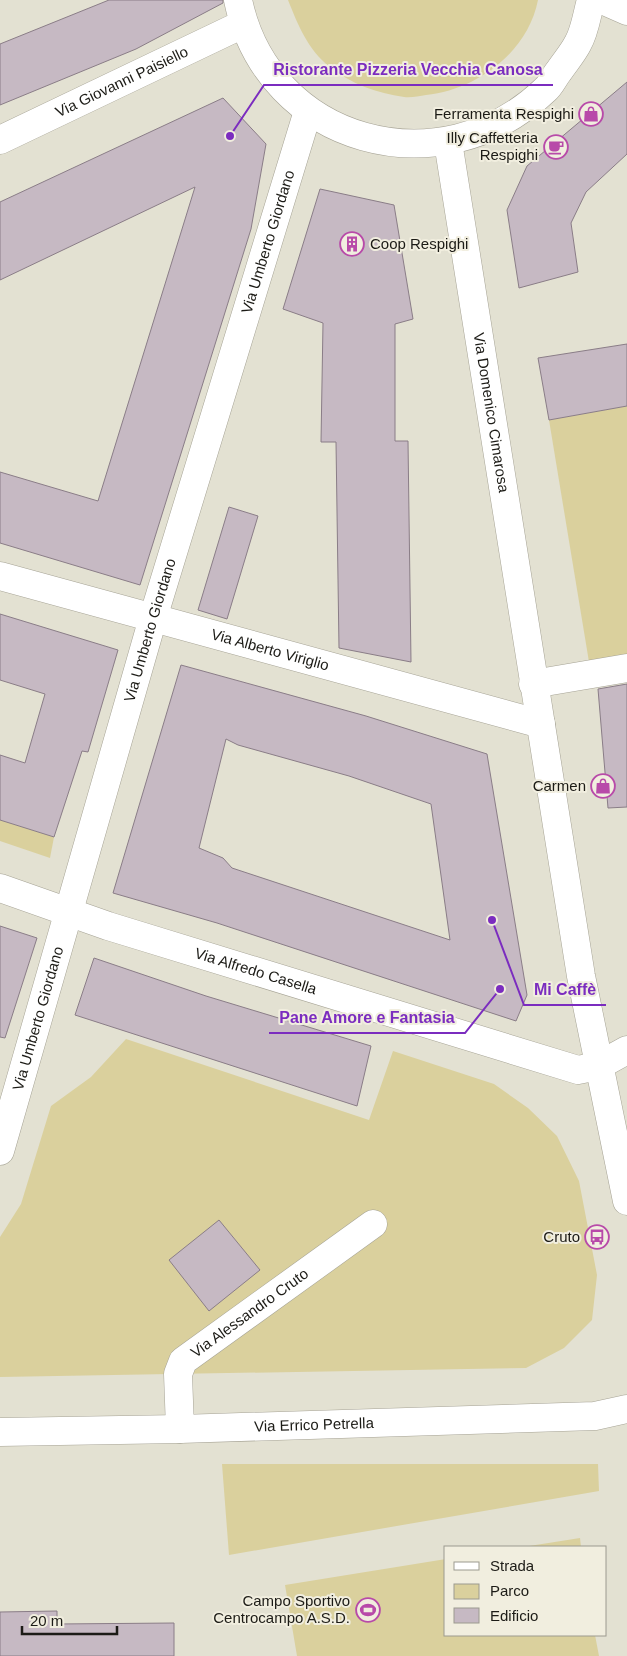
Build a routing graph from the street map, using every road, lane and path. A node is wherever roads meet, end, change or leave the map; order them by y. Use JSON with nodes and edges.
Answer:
{"nodes":[{"id":1,"x":591,"y":0,"type":"edge"},
{"id":2,"x":602,"y":0,"type":"edge"},
{"id":3,"x":627,"y":11,"type":"edge"},
{"id":4,"x":240,"y":12,"type":"edge"},
{"id":5,"x":308,"y":111,"type":"junction"},
{"id":6,"x":0,"y":140,"type":"edge"},
{"id":7,"x":448,"y":142,"type":"junction"},
{"id":8,"x":0,"y":576,"type":"edge"},
{"id":9,"x":153,"y":618,"type":"junction"},
{"id":10,"x":627,"y":668,"type":"edge"},
{"id":11,"x":533,"y":684,"type":"junction"},
{"id":12,"x":541,"y":724,"type":"junction"},
{"id":13,"x":0,"y":888,"type":"edge"},
{"id":14,"x":68,"y":912,"type":"junction"},
{"id":15,"x":627,"y":1050,"type":"edge"},
{"id":16,"x":598,"y":1066,"type":"junction"},
{"id":17,"x":0,"y":1150,"type":"edge"},
{"id":18,"x":627,"y":1200,"type":"edge"},
{"id":19,"x":373,"y":1224,"type":"dead end"},
{"id":20,"x":627,"y":1409,"type":"edge"},
{"id":21,"x":180,"y":1430,"type":"junction"},
{"id":22,"x":0,"y":1432,"type":"edge"}],
"edges":[{"from":1,"to":7,"type":"street"},
{"from":2,"to":3,"type":"street"},
{"from":4,"to":5,"type":"street"},
{"from":4,"to":6,"type":"street","name":"Via Giovanni Paisiello"},
{"from":5,"to":7,"type":"street"},
{"from":5,"to":9,"type":"street","name":"Via Umberto Giordano"},
{"from":7,"to":11,"type":"street","name":"Via Domenico Cimarosa"},
{"from":8,"to":9,"type":"street","name":"Via Alberto Viriglio"},
{"from":9,"to":12,"type":"street","name":"Via Alberto Viriglio"},
{"from":9,"to":14,"type":"street","name":"Via Umberto Giordano"},
{"from":10,"to":11,"type":"street"},
{"from":11,"to":12,"type":"street","name":"Via Domenico Cimarosa"},
{"from":12,"to":16,"type":"street","name":"Via Domenico Cimarosa"},
{"from":13,"to":14,"type":"street","name":"Via Alfredo Casella"},
{"from":14,"to":16,"type":"street","name":"Via Alfredo Casella"},
{"from":14,"to":17,"type":"street","name":"Via Umberto Giordano"},
{"from":15,"to":16,"type":"street"},
{"from":16,"to":18,"type":"street","name":"Via Domenico Cimarosa"},
{"from":19,"to":21,"type":"street","name":"Via Alessandro Cruto"},
{"from":20,"to":21,"type":"street","name":"Via Errico Petrella"},
{"from":21,"to":22,"type":"street","name":"Via Errico Petrella"}]}
